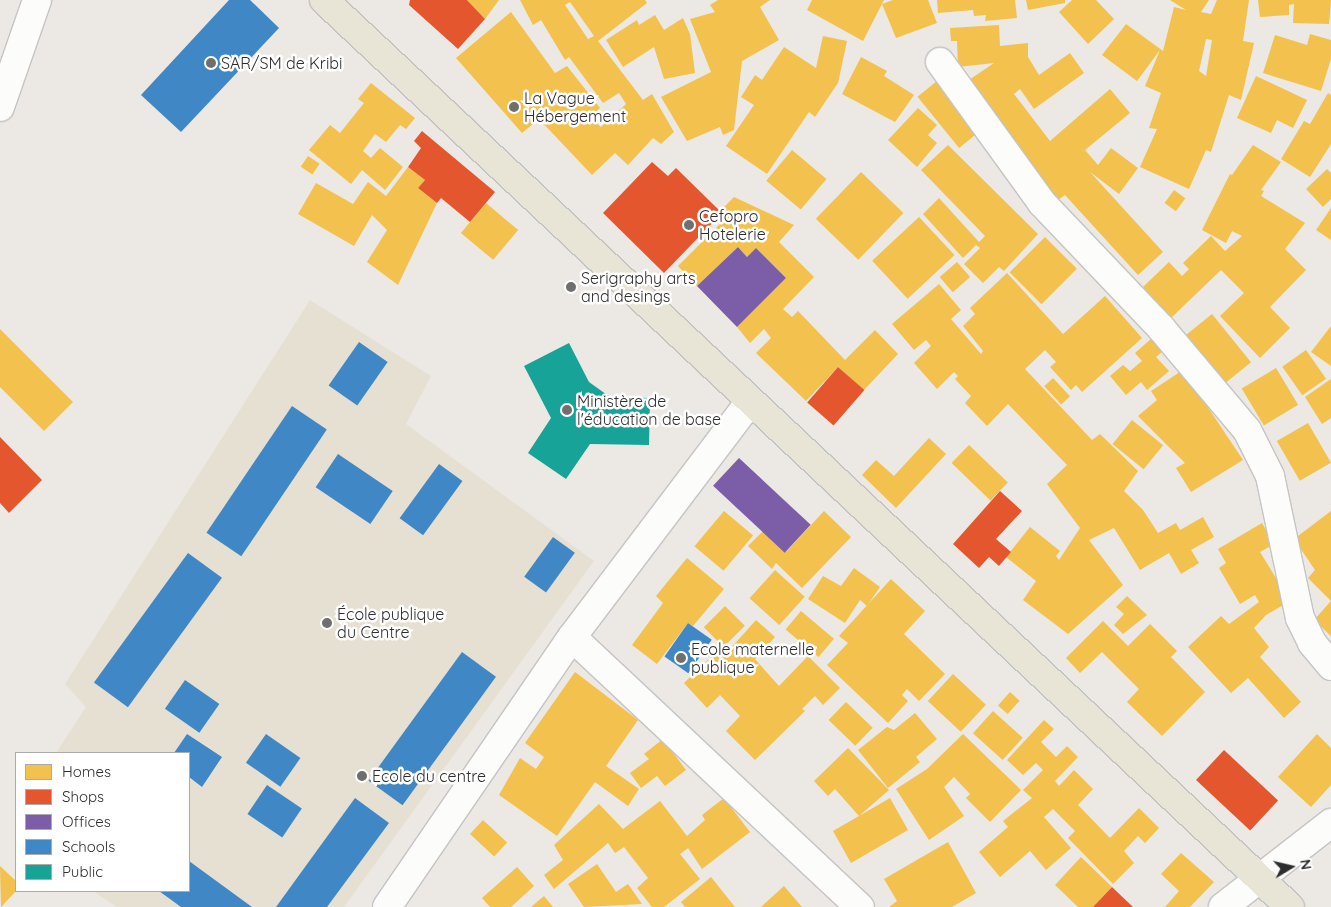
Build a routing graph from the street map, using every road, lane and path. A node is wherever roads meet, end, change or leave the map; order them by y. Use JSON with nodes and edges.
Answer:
{"nodes":[{"id":1,"x":37,"y":0,"type":"edge"},
{"id":2,"x":324,"y":0,"type":"edge"},
{"id":3,"x":940,"y":62,"type":"dead end"},
{"id":4,"x":0,"y":107,"type":"edge"},
{"id":5,"x":750,"y":402,"type":"junction"},
{"id":6,"x":572,"y":637,"type":"junction"},
{"id":7,"x":1331,"y":666,"type":"edge"},
{"id":8,"x":1331,"y":823,"type":"edge"},
{"id":9,"x":1260,"y":879,"type":"junction"},
{"id":10,"x":387,"y":907,"type":"edge"},
{"id":11,"x":860,"y":907,"type":"edge"},
{"id":12,"x":1223,"y":907,"type":"edge"},
{"id":13,"x":1290,"y":907,"type":"edge"}],
"edges":[{"from":1,"to":4,"type":"street"},
{"from":2,"to":5,"type":"main road"},
{"from":3,"to":7,"type":"street"},
{"from":5,"to":6,"type":"street"},
{"from":5,"to":9,"type":"main road"},
{"from":6,"to":10,"type":"street"},
{"from":6,"to":11,"type":"street"},
{"from":8,"to":9,"type":"street"},
{"from":9,"to":12,"type":"street"},
{"from":9,"to":13,"type":"main road"}]}
